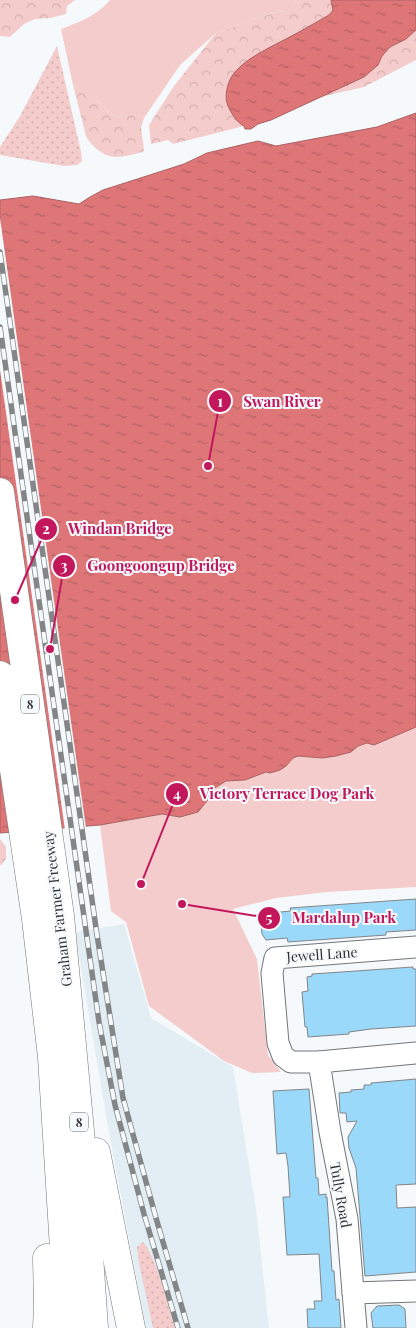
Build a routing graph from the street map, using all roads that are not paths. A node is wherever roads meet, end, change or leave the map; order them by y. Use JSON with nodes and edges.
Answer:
{"nodes":[{"id":1,"x":0,"y":492,"type":"edge"},
{"id":2,"x":0,"y":675,"type":"edge"},
{"id":3,"x":48,"y":917,"type":"junction"},
{"id":4,"x":416,"y":946,"type":"edge"},
{"id":5,"x":416,"y":1053,"type":"edge"},
{"id":6,"x":319,"y":1062,"type":"junction"},
{"id":7,"x":416,"y":1291,"type":"edge"},
{"id":8,"x":353,"y":1293,"type":"junction"},
{"id":9,"x":47,"y":1328,"type":"edge"},
{"id":10,"x":69,"y":1328,"type":"edge"},
{"id":11,"x":94,"y":1328,"type":"edge"},
{"id":12,"x":131,"y":1328,"type":"edge"},
{"id":13,"x":356,"y":1328,"type":"edge"}],
"edges":[{"from":1,"to":3,"type":"highway","name":"Graham Farmer Freeway","number":"8"},
{"from":2,"to":3,"type":"highway","name":"Graham Farmer Freeway","number":"8"},
{"from":3,"to":9,"type":"highway"},
{"from":3,"to":10,"type":"highway","name":"Graham Farmer Freeway","number":"8"},
{"from":3,"to":11,"type":"highway","name":"Graham Farmer Freeway","number":"8"},
{"from":3,"to":12,"type":"highway"},
{"from":4,"to":6,"type":"street","name":"Jewell Lane"},
{"from":5,"to":6,"type":"street"},
{"from":6,"to":8,"type":"street","name":"Tully Road"},
{"from":7,"to":8,"type":"street"},
{"from":8,"to":13,"type":"street","name":"Tully Road"}]}
